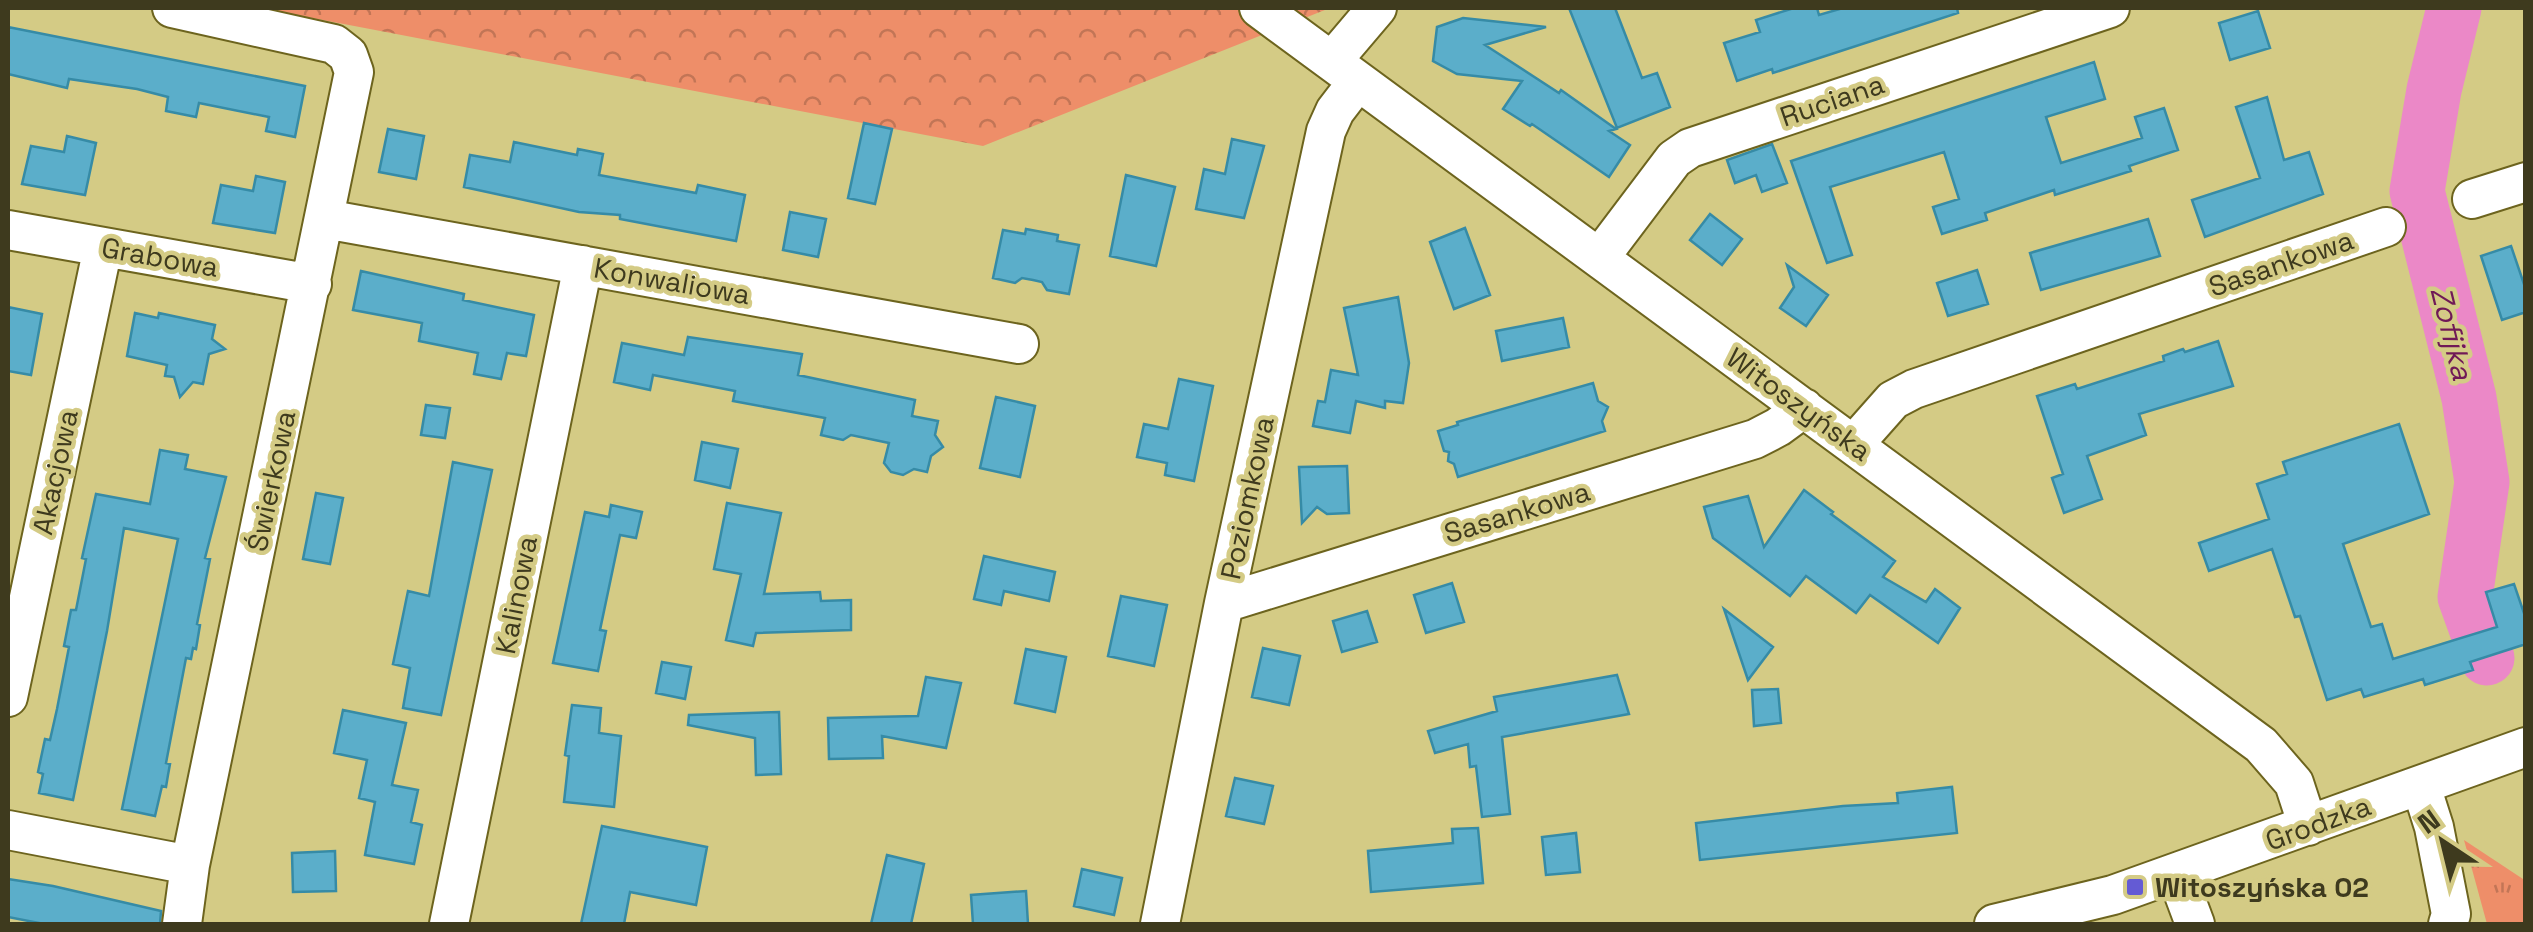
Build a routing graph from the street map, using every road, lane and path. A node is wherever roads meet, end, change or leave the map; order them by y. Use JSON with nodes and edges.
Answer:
{"nodes":[{"id":1,"x":172,"y":8,"type":"edge"},
{"id":2,"x":1259,"y":8,"type":"edge"},
{"id":3,"x":1376,"y":8,"type":"edge"},
{"id":4,"x":2110,"y":8,"type":"edge"},
{"id":5,"x":1345,"y":71,"type":"junction"},
{"id":6,"x":2526,"y":182,"type":"edge"},
{"id":7,"x":2472,"y":199,"type":"dead end"},
{"id":8,"x":325,"y":219,"type":"junction"},
{"id":9,"x":2386,"y":226,"type":"dead end"},
{"id":10,"x":8,"y":230,"type":"edge"},
{"id":11,"x":103,"y":248,"type":"junction"},
{"id":12,"x":1600,"y":258,"type":"junction"},
{"id":13,"x":583,"y":266,"type":"junction"},
{"id":14,"x":312,"y":284,"type":"junction"},
{"id":15,"x":1019,"y":344,"type":"dead end"},
{"id":16,"x":1804,"y":408,"type":"junction"},
{"id":17,"x":1854,"y":444,"type":"junction"},
{"id":18,"x":1224,"y":603,"type":"junction"},
{"id":19,"x":8,"y":698,"type":"edge"},
{"id":20,"x":2526,"y":747,"type":"edge"},
{"id":21,"x":2421,"y":786,"type":"junction"},
{"id":22,"x":2308,"y":826,"type":"junction"},
{"id":23,"x":8,"y":830,"type":"edge"},
{"id":24,"x":190,"y":866,"type":"junction"},
{"id":25,"x":2176,"y":874,"type":"junction"},
{"id":26,"x":182,"y":924,"type":"edge"},
{"id":27,"x":449,"y":924,"type":"edge"},
{"id":28,"x":1160,"y":924,"type":"edge"},
{"id":29,"x":1994,"y":924,"type":"edge"},
{"id":30,"x":2195,"y":924,"type":"edge"},
{"id":31,"x":2448,"y":924,"type":"edge"}],
"edges":[{"from":1,"to":8,"type":"street","name":"Świerkowa"},
{"from":2,"to":5,"type":"street","name":"Witoszyńska"},
{"from":3,"to":5,"type":"street","name":"Poziomkowa"},
{"from":4,"to":12,"type":"street","name":"Ruciana"},
{"from":5,"to":12,"type":"street","name":"Witoszyńska"},
{"from":5,"to":18,"type":"street","name":"Poziomkowa"},
{"from":6,"to":7,"type":"street"},
{"from":8,"to":13,"type":"street","name":"Konwaliowa"},
{"from":8,"to":14,"type":"street","name":"Świerkowa"},
{"from":9,"to":17,"type":"street","name":"Sasankowa"},
{"from":10,"to":11,"type":"street","name":"Grabowa"},
{"from":11,"to":14,"type":"street","name":"Grabowa"},
{"from":11,"to":19,"type":"street","name":"Akacjowa"},
{"from":12,"to":16,"type":"street","name":"Witoszyńska"},
{"from":13,"to":15,"type":"street","name":"Konwaliowa"},
{"from":13,"to":27,"type":"street","name":"Kalinowa"},
{"from":14,"to":24,"type":"street","name":"Świerkowa"},
{"from":16,"to":17,"type":"street","name":"Witoszyńska"},
{"from":16,"to":18,"type":"street","name":"Sasankowa"},
{"from":17,"to":22,"type":"street","name":"Witoszyńska"},
{"from":18,"to":28,"type":"street","name":"Poziomkowa"},
{"from":20,"to":21,"type":"street","name":"Grodzka"},
{"from":21,"to":22,"type":"street","name":"Grodzka"},
{"from":21,"to":31,"type":"street"},
{"from":22,"to":25,"type":"street","name":"Grodzka"},
{"from":23,"to":24,"type":"street"},
{"from":24,"to":26,"type":"street","name":"Świerkowa"},
{"from":25,"to":29,"type":"street","name":"Grodzka"},
{"from":25,"to":30,"type":"street"}]}
